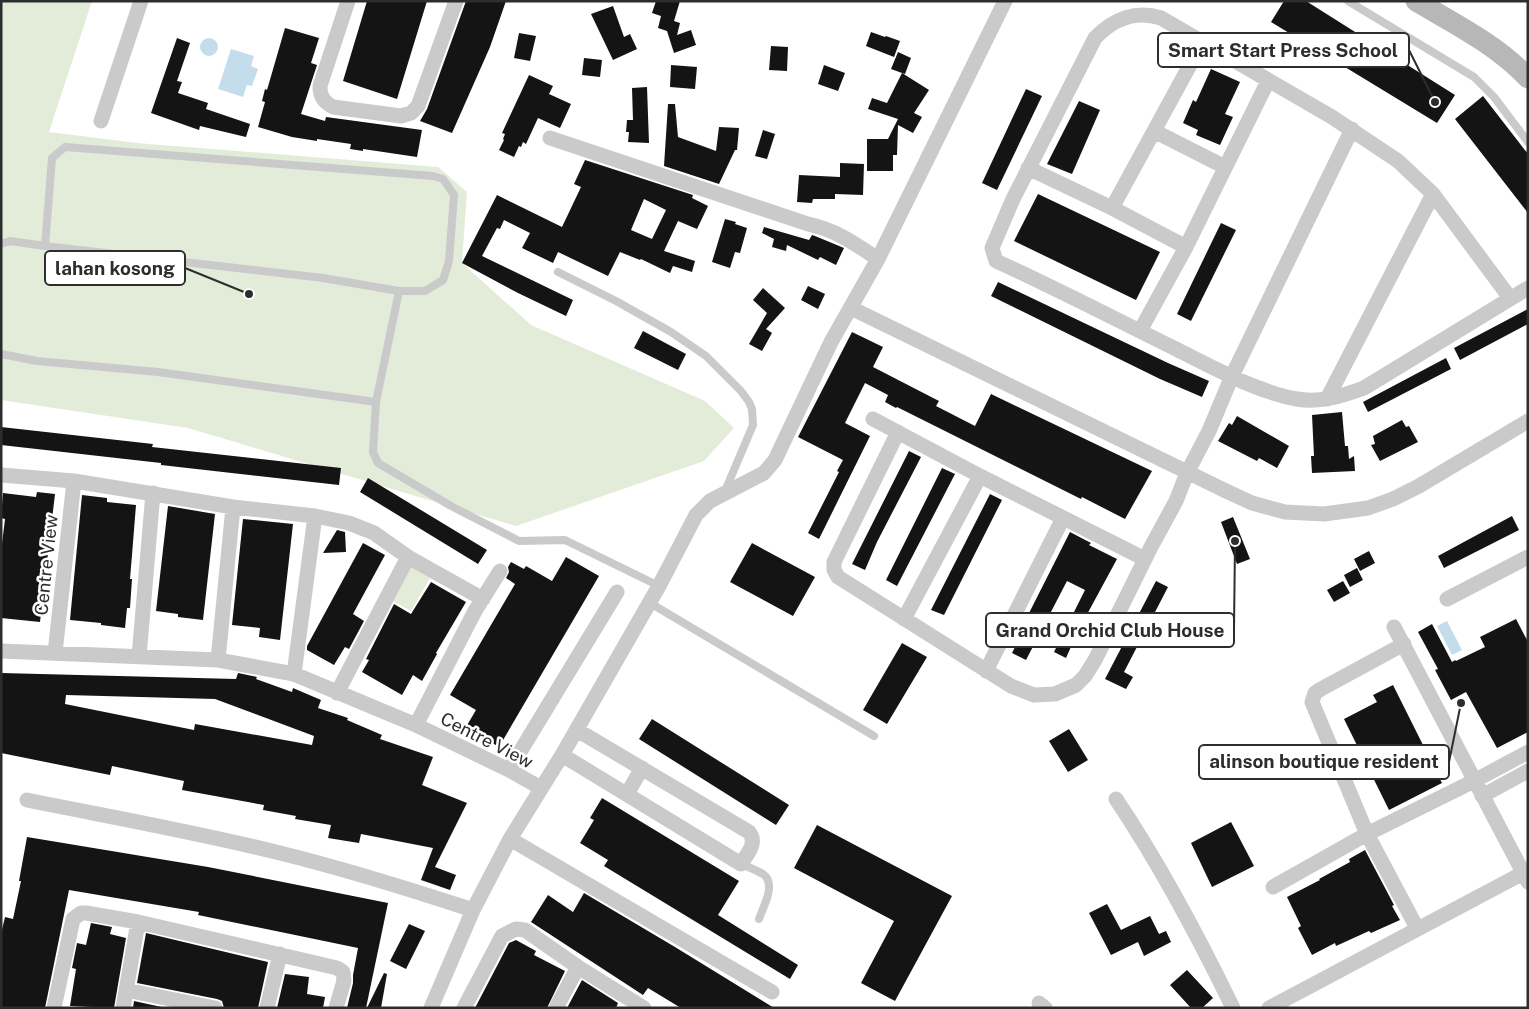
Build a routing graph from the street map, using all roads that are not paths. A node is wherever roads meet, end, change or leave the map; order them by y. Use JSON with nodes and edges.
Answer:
{"nodes":[{"id":1,"x":140,"y":1,"type":"edge"},
{"id":2,"x":348,"y":1,"type":"edge"},
{"id":3,"x":456,"y":1,"type":"edge"},
{"id":4,"x":1005,"y":1,"type":"edge"},
{"id":5,"x":1348,"y":1,"type":"edge"},
{"id":6,"x":1416,"y":1,"type":"edge"},
{"id":7,"x":1202,"y":43,"type":"junction"},
{"id":8,"x":1525,"y":71,"type":"edge"},
{"id":9,"x":1268,"y":80,"type":"junction"},
{"id":10,"x":101,"y":121,"type":"dead end"},
{"id":11,"x":1352,"y":129,"type":"junction"},
{"id":12,"x":1154,"y":130,"type":"junction"},
{"id":13,"x":550,"y":138,"type":"dead end"},
{"id":14,"x":1528,"y":142,"type":"edge"},
{"id":15,"x":1225,"y":167,"type":"junction"},
{"id":16,"x":1028,"y":168,"type":"junction"},
{"id":17,"x":1433,"y":194,"type":"junction"},
{"id":18,"x":1112,"y":208,"type":"junction"},
{"id":19,"x":1,"y":244,"type":"edge"},
{"id":20,"x":46,"y":246,"type":"junction"},
{"id":21,"x":1186,"y":248,"type":"junction"},
{"id":22,"x":878,"y":259,"type":"junction"},
{"id":23,"x":558,"y":272,"type":"dead end"},
{"id":24,"x":1528,"y":288,"type":"edge"},
{"id":25,"x":399,"y":291,"type":"junction"},
{"id":26,"x":1510,"y":298,"type":"junction"},
{"id":27,"x":850,"y":308,"type":"junction"},
{"id":28,"x":1140,"y":331,"type":"junction"},
{"id":29,"x":1,"y":354,"type":"edge"},
{"id":30,"x":1232,"y":376,"type":"junction"},
{"id":31,"x":1327,"y":399,"type":"junction"},
{"id":32,"x":376,"y":402,"type":"junction"},
{"id":33,"x":873,"y":420,"type":"dead end"},
{"id":34,"x":1528,"y":421,"type":"edge"},
{"id":35,"x":898,"y":432,"type":"junction"},
{"id":36,"x":1188,"y":473,"type":"junction"},
{"id":37,"x":1,"y":475,"type":"edge"},
{"id":38,"x":980,"y":476,"type":"junction"},
{"id":39,"x":74,"y":481,"type":"junction"},
{"id":40,"x":153,"y":493,"type":"junction"},
{"id":41,"x":724,"y":495,"type":"junction"},
{"id":42,"x":233,"y":507,"type":"junction"},
{"id":43,"x":314,"y":516,"type":"junction"},
{"id":44,"x":1063,"y":518,"type":"junction"},
{"id":45,"x":408,"y":557,"type":"junction"},
{"id":46,"x":1528,"y":557,"type":"edge"},
{"id":47,"x":1145,"y":559,"type":"junction"},
{"id":48,"x":500,"y":571,"type":"dead end"},
{"id":49,"x":659,"y":586,"type":"junction"},
{"id":50,"x":616,"y":592,"type":"dead end"},
{"id":51,"x":482,"y":599,"type":"junction"},
{"id":52,"x":1447,"y":599,"type":"dead end"},
{"id":53,"x":650,"y":603,"type":"junction"},
{"id":54,"x":904,"y":619,"type":"junction"},
{"id":55,"x":1394,"y":627,"type":"dead end"},
{"id":56,"x":1404,"y":644,"type":"junction"},
{"id":57,"x":1,"y":651,"type":"edge"},
{"id":58,"x":55,"y":653,"type":"junction"},
{"id":59,"x":139,"y":657,"type":"junction"},
{"id":60,"x":218,"y":660,"type":"junction"},
{"id":61,"x":986,"y":671,"type":"junction"},
{"id":62,"x":294,"y":674,"type":"junction"},
{"id":63,"x":337,"y":693,"type":"junction"},
{"id":64,"x":416,"y":725,"type":"junction"},
{"id":65,"x":577,"y":730,"type":"junction"},
{"id":66,"x":874,"y":736,"type":"dead end"},
{"id":67,"x":1528,"y":752,"type":"edge"},
{"id":68,"x":562,"y":755,"type":"junction"},
{"id":69,"x":642,"y":768,"type":"junction"},
{"id":70,"x":509,"y":770,"type":"junction"},
{"id":71,"x":1528,"y":772,"type":"edge"},
{"id":72,"x":1474,"y":781,"type":"junction"},
{"id":73,"x":541,"y":788,"type":"junction"},
{"id":74,"x":627,"y":794,"type":"junction"},
{"id":75,"x":1482,"y":796,"type":"junction"},
{"id":76,"x":1116,"y":799,"type":"dead end"},
{"id":77,"x":27,"y":800,"type":"dead end"},
{"id":78,"x":1367,"y":834,"type":"junction"},
{"id":79,"x":510,"y":839,"type":"junction"},
{"id":80,"x":741,"y":864,"type":"junction"},
{"id":81,"x":1525,"y":877,"type":"edge"},
{"id":82,"x":1273,"y":887,"type":"dead end"},
{"id":83,"x":473,"y":910,"type":"junction"},
{"id":84,"x":759,"y":919,"type":"dead end"},
{"id":85,"x":138,"y":922,"type":"junction"},
{"id":86,"x":1417,"y":928,"type":"junction"},
{"id":87,"x":280,"y":954,"type":"junction"},
{"id":88,"x":578,"y":967,"type":"junction"},
{"id":89,"x":126,"y":990,"type":"junction"},
{"id":90,"x":772,"y":992,"type":"dead end"},
{"id":91,"x":54,"y":1008,"type":"edge"},
{"id":92,"x":123,"y":1008,"type":"edge"},
{"id":93,"x":215,"y":1008,"type":"edge"},
{"id":94,"x":267,"y":1008,"type":"edge"},
{"id":95,"x":336,"y":1008,"type":"edge"},
{"id":96,"x":431,"y":1008,"type":"edge"},
{"id":97,"x":464,"y":1008,"type":"edge"},
{"id":98,"x":556,"y":1008,"type":"edge"},
{"id":99,"x":644,"y":1008,"type":"edge"},
{"id":100,"x":1233,"y":1008,"type":"edge"},
{"id":101,"x":1269,"y":1008,"type":"edge"}],
"edges":[{"from":1,"to":10,"type":"street"},
{"from":2,"to":3,"type":"street"},
{"from":4,"to":22,"type":"street"},
{"from":5,"to":14,"type":"lane"},
{"from":6,"to":8,"type":"street"},
{"from":7,"to":9,"type":"street"},
{"from":7,"to":12,"type":"street"},
{"from":7,"to":16,"type":"street"},
{"from":9,"to":11,"type":"street"},
{"from":9,"to":15,"type":"street"},
{"from":11,"to":17,"type":"street"},
{"from":11,"to":30,"type":"street"},
{"from":12,"to":15,"type":"street"},
{"from":12,"to":18,"type":"street"},
{"from":13,"to":22,"type":"street"},
{"from":15,"to":21,"type":"street"},
{"from":16,"to":18,"type":"street"},
{"from":16,"to":28,"type":"street"},
{"from":17,"to":26,"type":"street"},
{"from":17,"to":31,"type":"street"},
{"from":18,"to":21,"type":"street"},
{"from":19,"to":20,"type":"lane"},
{"from":20,"to":25,"type":"lane"},
{"from":20,"to":25,"type":"lane"},
{"from":21,"to":28,"type":"street"},
{"from":22,"to":27,"type":"street"},
{"from":23,"to":41,"type":"lane"},
{"from":24,"to":26,"type":"street"},
{"from":25,"to":32,"type":"lane"},
{"from":26,"to":31,"type":"street"},
{"from":27,"to":36,"type":"street"},
{"from":27,"to":41,"type":"street"},
{"from":28,"to":30,"type":"street"},
{"from":29,"to":32,"type":"lane"},
{"from":30,"to":31,"type":"street"},
{"from":30,"to":36,"type":"street"},
{"from":32,"to":49,"type":"lane"},
{"from":33,"to":35,"type":"street"},
{"from":34,"to":36,"type":"street"},
{"from":35,"to":38,"type":"street"},
{"from":35,"to":54,"type":"street"},
{"from":36,"to":47,"type":"street"},
{"from":37,"to":39,"type":"street"},
{"from":38,"to":44,"type":"street"},
{"from":38,"to":54,"type":"street"},
{"from":39,"to":40,"type":"street"},
{"from":39,"to":58,"type":"street","name":"Centre View"},
{"from":40,"to":42,"type":"street"},
{"from":40,"to":59,"type":"street"},
{"from":41,"to":49,"type":"street"},
{"from":42,"to":43,"type":"street"},
{"from":42,"to":60,"type":"street"},
{"from":43,"to":45,"type":"street"},
{"from":43,"to":62,"type":"street"},
{"from":44,"to":47,"type":"street"},
{"from":44,"to":61,"type":"street"},
{"from":45,"to":51,"type":"street"},
{"from":45,"to":63,"type":"street"},
{"from":46,"to":52,"type":"street"},
{"from":47,"to":61,"type":"street"},
{"from":48,"to":51,"type":"street","name":"Centre View"},
{"from":49,"to":53,"type":"street"},
{"from":50,"to":70,"type":"street"},
{"from":51,"to":64,"type":"street","name":"Centre View"},
{"from":53,"to":65,"type":"street"},
{"from":53,"to":66,"type":"lane"},
{"from":54,"to":61,"type":"street"},
{"from":55,"to":56,"type":"street"},
{"from":56,"to":72,"type":"street"},
{"from":56,"to":78,"type":"street"},
{"from":57,"to":58,"type":"street","name":"Centre View"},
{"from":58,"to":59,"type":"street","name":"Centre View"},
{"from":59,"to":60,"type":"street","name":"Centre View"},
{"from":60,"to":62,"type":"street","name":"Centre View"},
{"from":62,"to":63,"type":"street","name":"Centre View"},
{"from":63,"to":64,"type":"street","name":"Centre View"},
{"from":64,"to":70,"type":"street","name":"Centre View"},
{"from":65,"to":68,"type":"street"},
{"from":65,"to":69,"type":"street"},
{"from":67,"to":72,"type":"street"},
{"from":68,"to":73,"type":"street"},
{"from":68,"to":74,"type":"street"},
{"from":69,"to":74,"type":"street"},
{"from":69,"to":80,"type":"street"},
{"from":70,"to":73,"type":"street","name":"Centre View"},
{"from":71,"to":75,"type":"street"},
{"from":72,"to":75,"type":"street"},
{"from":72,"to":78,"type":"street"},
{"from":73,"to":79,"type":"street"},
{"from":74,"to":80,"type":"street"},
{"from":75,"to":81,"type":"street"},
{"from":76,"to":100,"type":"street"},
{"from":77,"to":83,"type":"street"},
{"from":78,"to":82,"type":"street"},
{"from":78,"to":86,"type":"street"},
{"from":79,"to":83,"type":"street"},
{"from":79,"to":90,"type":"street"},
{"from":80,"to":84,"type":"lane"},
{"from":81,"to":86,"type":"street"},
{"from":83,"to":96,"type":"street"},
{"from":85,"to":87,"type":"street"},
{"from":85,"to":89,"type":"street"},
{"from":85,"to":91,"type":"street"},
{"from":86,"to":101,"type":"street"},
{"from":87,"to":94,"type":"street"},
{"from":87,"to":95,"type":"street"},
{"from":88,"to":97,"type":"street"},
{"from":88,"to":98,"type":"street"},
{"from":88,"to":99,"type":"street"},
{"from":89,"to":92,"type":"street"},
{"from":89,"to":93,"type":"street"}]}
